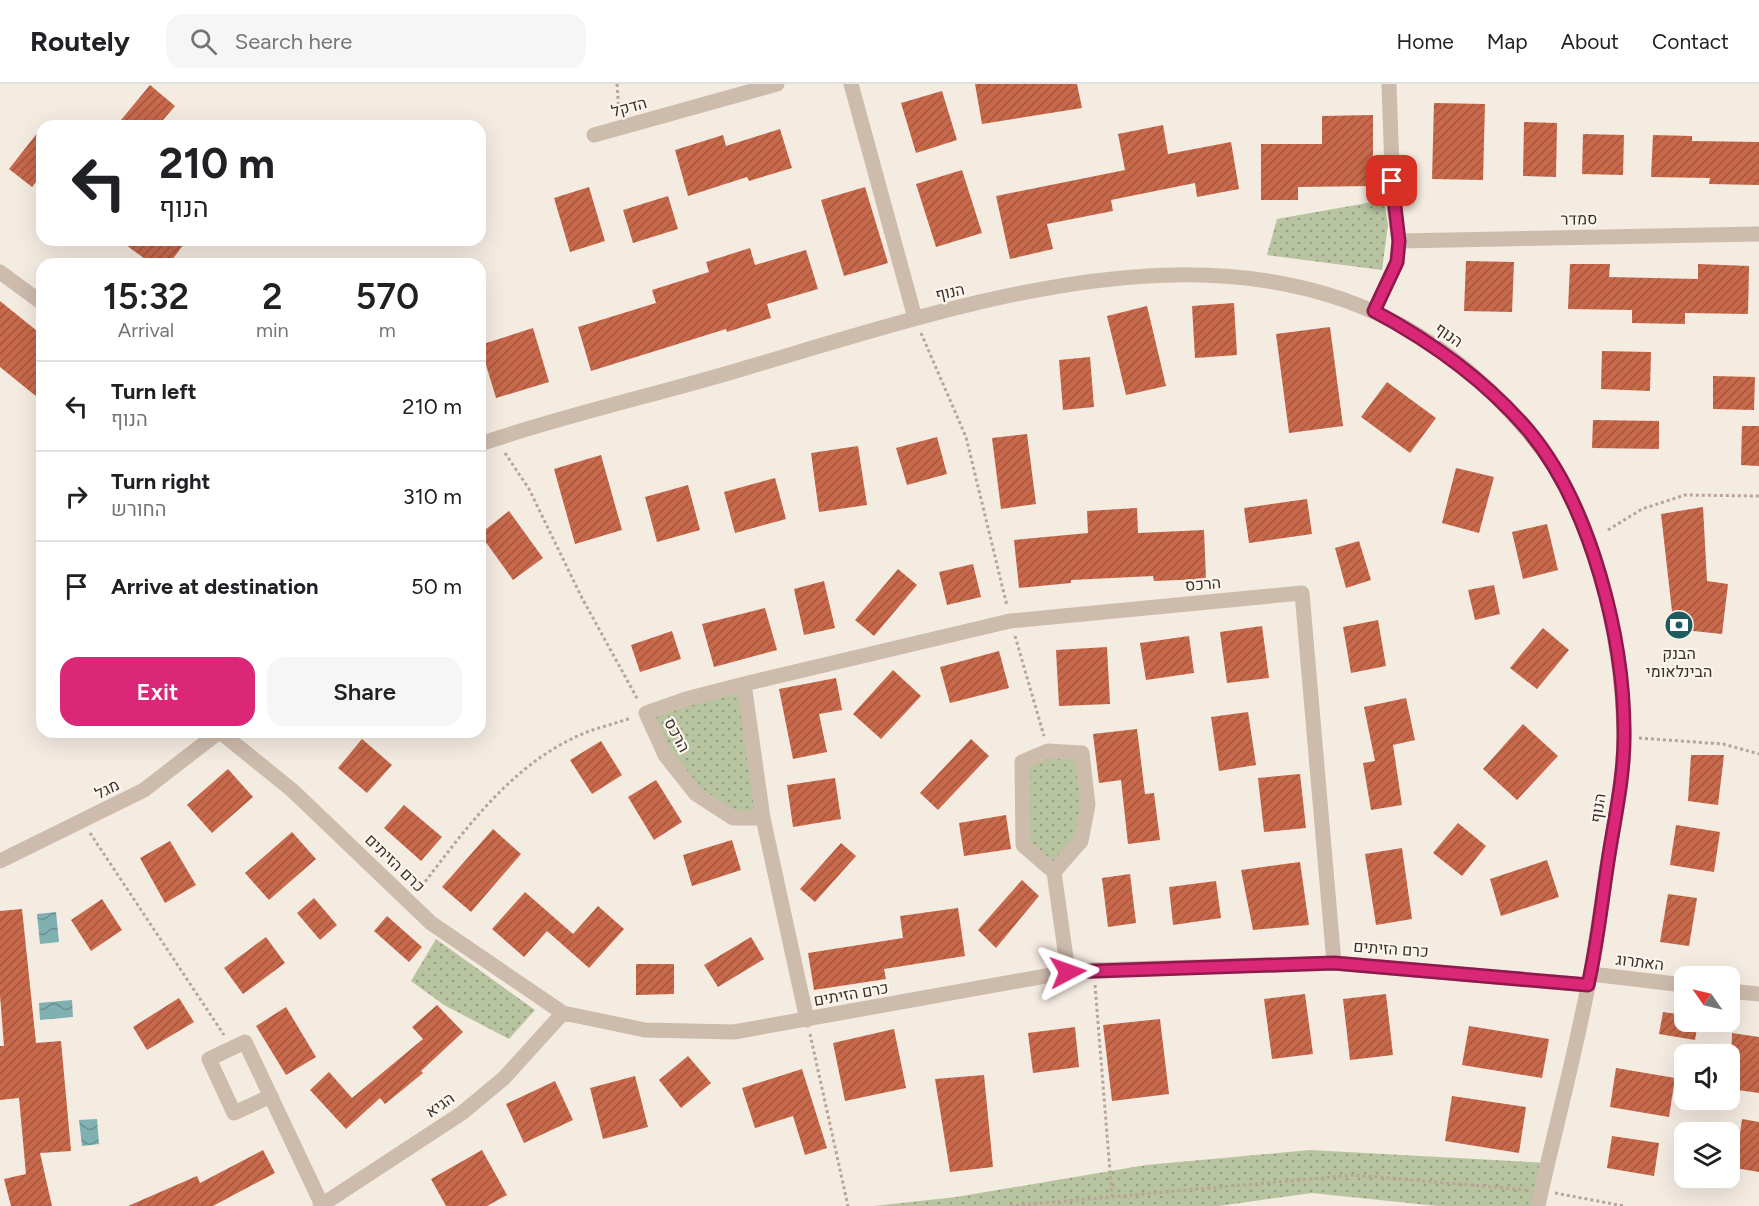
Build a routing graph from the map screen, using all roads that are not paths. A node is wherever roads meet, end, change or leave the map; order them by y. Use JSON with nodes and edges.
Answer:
{"nodes":[{"id":1,"x":777,"y":84,"type":"edge"},
{"id":2,"x":851,"y":84,"type":"edge"},
{"id":3,"x":1389,"y":84,"type":"edge"},
{"id":4,"x":594,"y":135,"type":"dead end"},
{"id":5,"x":1759,"y":234,"type":"edge"},
{"id":6,"x":1399,"y":241,"type":"junction"},
{"id":7,"x":0,"y":272,"type":"edge"},
{"id":8,"x":36,"y":299,"type":"edge"},
{"id":9,"x":1374,"y":311,"type":"junction"},
{"id":10,"x":915,"y":318,"type":"junction"},
{"id":11,"x":486,"y":442,"type":"edge"},
{"id":12,"x":744,"y":684,"type":"junction"},
{"id":13,"x":212,"y":738,"type":"edge"},
{"id":14,"x":227,"y":738,"type":"edge"},
{"id":15,"x":764,"y":818,"type":"junction"},
{"id":16,"x":0,"y":861,"type":"edge"},
{"id":17,"x":1054,"y":872,"type":"junction"},
{"id":18,"x":1334,"y":963,"type":"junction"},
{"id":19,"x":1068,"y":972,"type":"junction"},
{"id":20,"x":1589,"y":979,"type":"junction"},
{"id":21,"x":1674,"y":984,"type":"edge"},
{"id":22,"x":1740,"y":992,"type":"edge"},
{"id":23,"x":1759,"y":994,"type":"edge"},
{"id":24,"x":563,"y":1013,"type":"junction"},
{"id":25,"x":807,"y":1020,"type":"junction"},
{"id":26,"x":271,"y":1096,"type":"junction"},
{"id":27,"x":1540,"y":1198,"type":"edge"},
{"id":28,"x":321,"y":1205,"type":"edge"}],
"edges":[{"from":1,"to":4,"type":"street","name":"הדקל"},
{"from":2,"to":10,"type":"street"},
{"from":3,"to":6,"type":"street"},
{"from":5,"to":6,"type":"street","name":"סמדר"},
{"from":6,"to":9,"type":"street"},
{"from":7,"to":8,"type":"street"},
{"from":9,"to":10,"type":"street","name":"הנוף"},
{"from":9,"to":20,"type":"street","name":"הנוף"},
{"from":10,"to":11,"type":"street","name":"הנוף"},
{"from":12,"to":15,"type":"street"},
{"from":12,"to":15,"type":"street","name":"הרכס"},
{"from":12,"to":18,"type":"street","name":"הרכס"},
{"from":13,"to":16,"type":"street","name":"מגל"},
{"from":14,"to":24,"type":"street","name":"כרם הזיתים"},
{"from":15,"to":25,"type":"street"},
{"from":17,"to":17,"type":"street"},
{"from":17,"to":19,"type":"street"},
{"from":18,"to":19,"type":"street","name":"כרם הזיתים"},
{"from":18,"to":20,"type":"street","name":"כרם הזיתים"},
{"from":19,"to":25,"type":"street","name":"כרם הזיתים"},
{"from":20,"to":21,"type":"street","name":"האתרוג"},
{"from":20,"to":27,"type":"street","name":"הנוף"},
{"from":22,"to":23,"type":"street"},
{"from":24,"to":25,"type":"street","name":"כרם הזיתים"},
{"from":24,"to":28,"type":"street","name":"הגיא"},
{"from":26,"to":26,"type":"street"},
{"from":26,"to":28,"type":"street"}]}
